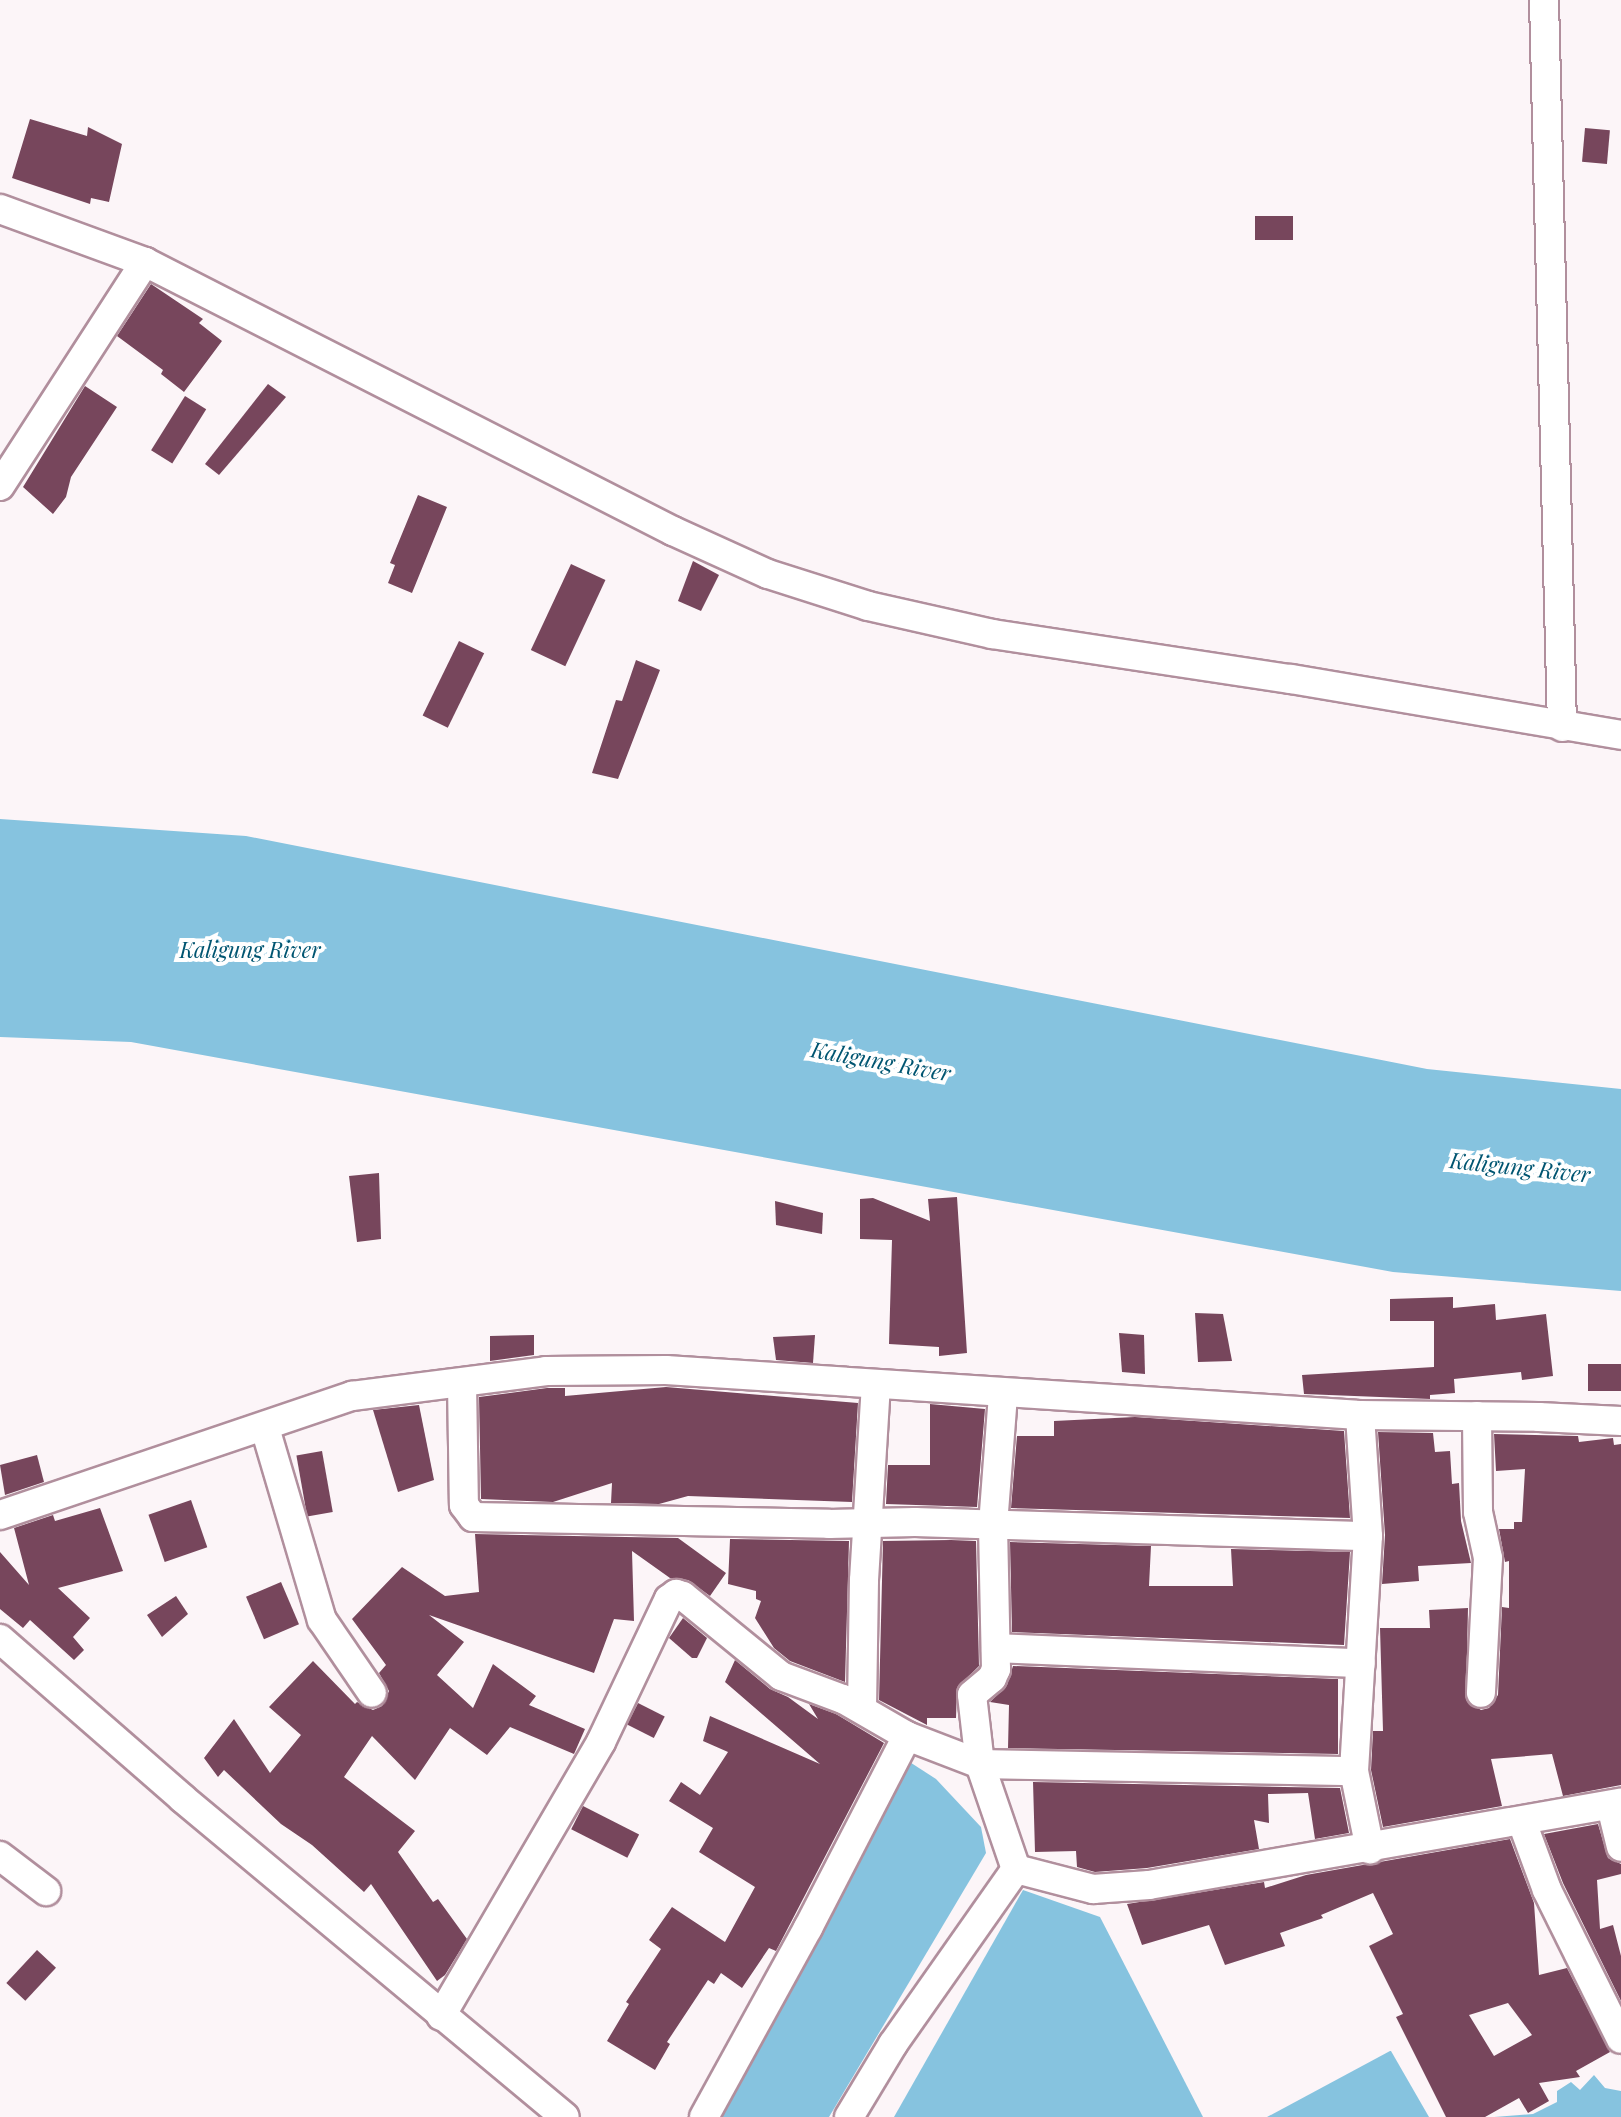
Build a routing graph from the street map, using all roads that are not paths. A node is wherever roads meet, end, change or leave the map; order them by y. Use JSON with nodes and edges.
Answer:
{"nodes":[{"id":1,"x":1544,"y":0,"type":"edge"},
{"id":2,"x":0,"y":209,"type":"edge"},
{"id":3,"x":145,"y":262,"type":"junction"},
{"id":4,"x":0,"y":486,"type":"edge"},
{"id":5,"x":1562,"y":727,"type":"junction"},
{"id":6,"x":1621,"y":735,"type":"edge"},
{"id":7,"x":462,"y":1383,"type":"junction"},
{"id":8,"x":876,"y":1386,"type":"junction"},
{"id":9,"x":1003,"y":1395,"type":"junction"},
{"id":10,"x":1360,"y":1415,"type":"junction"},
{"id":11,"x":1477,"y":1416,"type":"junction"},
{"id":12,"x":1621,"y":1421,"type":"edge"},
{"id":13,"x":265,"y":1428,"type":"junction"},
{"id":14,"x":0,"y":1515,"type":"edge"},
{"id":15,"x":870,"y":1523,"type":"junction"},
{"id":16,"x":993,"y":1526,"type":"junction"},
{"id":17,"x":1368,"y":1536,"type":"junction"},
{"id":18,"x":0,"y":1639,"type":"edge"},
{"id":19,"x":996,"y":1648,"type":"junction"},
{"id":20,"x":1361,"y":1663,"type":"junction"},
{"id":21,"x":372,"y":1693,"type":"dead end"},
{"id":22,"x":1481,"y":1693,"type":"dead end"},
{"id":23,"x":862,"y":1708,"type":"junction"},
{"id":24,"x":907,"y":1736,"type":"junction"},
{"id":25,"x":980,"y":1764,"type":"junction"},
{"id":26,"x":1354,"y":1771,"type":"junction"},
{"id":27,"x":1616,"y":1805,"type":"edge"},
{"id":28,"x":1522,"y":1822,"type":"junction"},
{"id":29,"x":1621,"y":1847,"type":"edge"},
{"id":30,"x":1370,"y":1849,"type":"junction"},
{"id":31,"x":0,"y":1856,"type":"edge"},
{"id":32,"x":1016,"y":1869,"type":"junction"},
{"id":33,"x":46,"y":1891,"type":"dead end"},
{"id":34,"x":441,"y":2016,"type":"junction"},
{"id":35,"x":1621,"y":2039,"type":"edge"},
{"id":36,"x":565,"y":2117,"type":"edge"},
{"id":37,"x":704,"y":2117,"type":"edge"},
{"id":38,"x":849,"y":2117,"type":"edge"}],
"edges":[{"from":1,"to":5,"type":"street"},
{"from":2,"to":3,"type":"street"},
{"from":3,"to":4,"type":"street"},
{"from":3,"to":5,"type":"street"},
{"from":5,"to":6,"type":"street"},
{"from":7,"to":8,"type":"street"},
{"from":7,"to":13,"type":"street"},
{"from":7,"to":15,"type":"street"},
{"from":8,"to":9,"type":"street"},
{"from":8,"to":15,"type":"street"},
{"from":9,"to":10,"type":"street"},
{"from":9,"to":16,"type":"street"},
{"from":10,"to":11,"type":"street"},
{"from":10,"to":17,"type":"street"},
{"from":11,"to":12,"type":"street"},
{"from":11,"to":22,"type":"street"},
{"from":13,"to":14,"type":"street"},
{"from":13,"to":21,"type":"street"},
{"from":15,"to":16,"type":"street"},
{"from":15,"to":23,"type":"street"},
{"from":16,"to":17,"type":"street"},
{"from":16,"to":19,"type":"street"},
{"from":17,"to":20,"type":"street"},
{"from":18,"to":34,"type":"street"},
{"from":19,"to":20,"type":"street"},
{"from":19,"to":25,"type":"street"},
{"from":20,"to":26,"type":"street"},
{"from":23,"to":24,"type":"street"},
{"from":23,"to":34,"type":"street"},
{"from":24,"to":25,"type":"street"},
{"from":24,"to":37,"type":"street"},
{"from":25,"to":26,"type":"street"},
{"from":25,"to":32,"type":"street"},
{"from":26,"to":30,"type":"street"},
{"from":27,"to":28,"type":"street"},
{"from":27,"to":29,"type":"street"},
{"from":28,"to":30,"type":"street"},
{"from":28,"to":35,"type":"street"},
{"from":30,"to":32,"type":"street"},
{"from":31,"to":33,"type":"street"},
{"from":32,"to":38,"type":"street"},
{"from":34,"to":36,"type":"street"}]}
